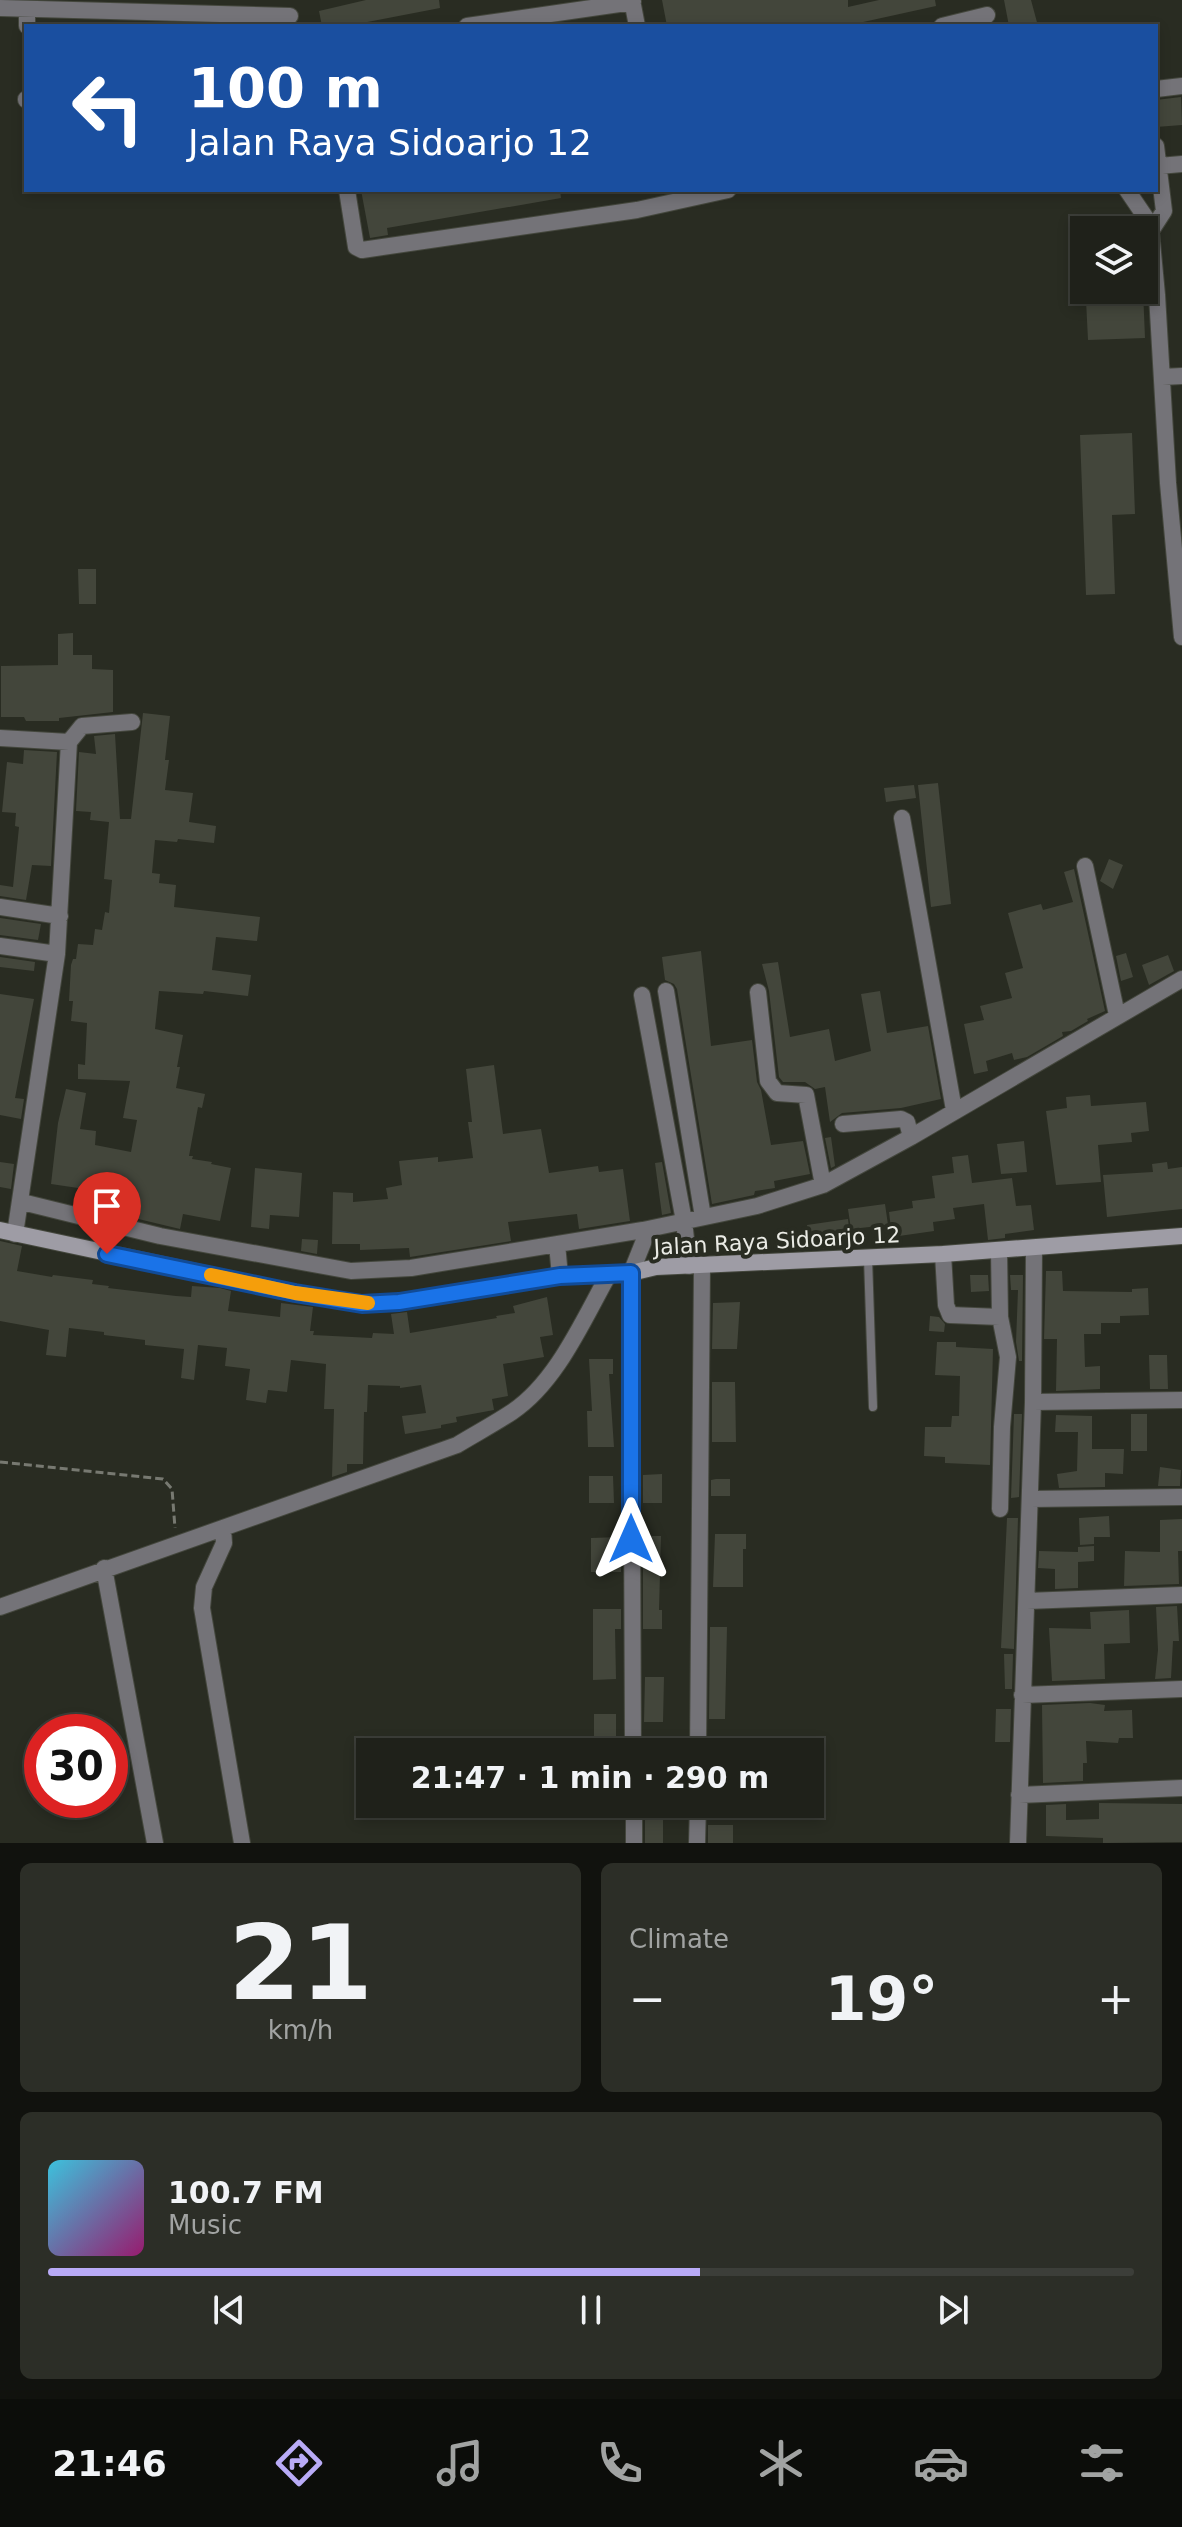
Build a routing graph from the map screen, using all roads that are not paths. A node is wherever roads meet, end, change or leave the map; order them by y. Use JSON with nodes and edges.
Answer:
{"nodes":[{"id":1,"x":632,"y":1,"type":"edge"},
{"id":2,"x":0,"y":8,"type":"edge"},
{"id":3,"x":987,"y":14,"type":"edge"},
{"id":4,"x":290,"y":16,"type":"dead end"},
{"id":5,"x":27,"y":17,"type":"edge"},
{"id":6,"x":121,"y":19,"type":"edge"},
{"id":7,"x":218,"y":20,"type":"edge"},
{"id":8,"x":480,"y":24,"type":"edge"},
{"id":9,"x":637,"y":24,"type":"edge"},
{"id":10,"x":950,"y":24,"type":"edge"},
{"id":11,"x":1182,"y":86,"type":"edge"},
{"id":12,"x":1158,"y":89,"type":"edge"},
{"id":13,"x":1158,"y":159,"type":"edge"},
{"id":14,"x":1182,"y":164,"type":"edge"},
{"id":15,"x":1159,"y":166,"type":"junction"},
{"id":16,"x":347,"y":192,"type":"edge"},
{"id":17,"x":710,"y":192,"type":"edge"},
{"id":18,"x":1128,"y":192,"type":"edge"},
{"id":19,"x":666,"y":197,"type":"edge"},
{"id":20,"x":1145,"y":216,"type":"edge"},
{"id":21,"x":1158,"y":220,"type":"edge"},
{"id":22,"x":1156,"y":304,"type":"edge"},
{"id":23,"x":1182,"y":376,"type":"edge"},
{"id":24,"x":1162,"y":377,"type":"junction"},
{"id":25,"x":1176,"y":500,"type":"edge"},
{"id":26,"x":1182,"y":637,"type":"edge"},
{"id":27,"x":132,"y":722,"type":"dead end"},
{"id":28,"x":0,"y":738,"type":"edge"},
{"id":29,"x":69,"y":742,"type":"junction"},
{"id":30,"x":902,"y":818,"type":"dead end"},
{"id":31,"x":1085,"y":866,"type":"dead end"},
{"id":32,"x":0,"y":907,"type":"edge"},
{"id":33,"x":60,"y":916,"type":"junction"},
{"id":34,"x":0,"y":946,"type":"edge"},
{"id":35,"x":57,"y":954,"type":"junction"},
{"id":36,"x":1182,"y":979,"type":"edge"},
{"id":37,"x":666,"y":991,"type":"dead end"},
{"id":38,"x":758,"y":992,"type":"dead end"},
{"id":39,"x":642,"y":995,"type":"dead end"},
{"id":40,"x":1117,"y":1015,"type":"junction"},
{"id":41,"x":954,"y":1110,"type":"junction"},
{"id":42,"x":843,"y":1124,"type":"dead end"},
{"id":43,"x":911,"y":1137,"type":"junction"},
{"id":44,"x":823,"y":1185,"type":"junction"},
{"id":45,"x":703,"y":1217,"type":"junction"},
{"id":46,"x":15,"y":1220,"type":"edge"},
{"id":47,"x":1182,"y":1236,"type":"edge"},
{"id":48,"x":642,"y":1238,"type":"junction"},
{"id":49,"x":689,"y":1248,"type":"junction"},
{"id":50,"x":1034,"y":1248,"type":"junction"},
{"id":51,"x":999,"y":1250,"type":"junction"},
{"id":52,"x":943,"y":1254,"type":"junction"},
{"id":53,"x":868,"y":1258,"type":"junction"},
{"id":54,"x":558,"y":1259,"type":"junction"},
{"id":55,"x":633,"y":1268,"type":"junction"},
{"id":56,"x":609,"y":1274,"type":"junction"},
{"id":57,"x":1000,"y":1317,"type":"junction"},
{"id":58,"x":1182,"y":1400,"type":"edge"},
{"id":59,"x":1033,"y":1402,"type":"junction"},
{"id":60,"x":873,"y":1407,"type":"dead end"},
{"id":61,"x":1182,"y":1497,"type":"edge"},
{"id":62,"x":1030,"y":1499,"type":"junction"},
{"id":63,"x":1000,"y":1509,"type":"dead end"},
{"id":64,"x":223,"y":1528,"type":"junction"},
{"id":65,"x":104,"y":1568,"type":"junction"},
{"id":66,"x":1182,"y":1595,"type":"edge"},
{"id":67,"x":1027,"y":1601,"type":"junction"},
{"id":68,"x":0,"y":1607,"type":"edge"},
{"id":69,"x":1182,"y":1689,"type":"edge"},
{"id":70,"x":1022,"y":1695,"type":"junction"},
{"id":71,"x":633,"y":1738,"type":"edge"},
{"id":72,"x":698,"y":1738,"type":"edge"},
{"id":73,"x":1182,"y":1788,"type":"edge"},
{"id":74,"x":1019,"y":1795,"type":"junction"},
{"id":75,"x":634,"y":1818,"type":"edge"},
{"id":76,"x":698,"y":1818,"type":"edge"},
{"id":77,"x":155,"y":1843,"type":"edge"},
{"id":78,"x":242,"y":1843,"type":"edge"},
{"id":79,"x":634,"y":1843,"type":"edge"},
{"id":80,"x":697,"y":1843,"type":"edge"},
{"id":81,"x":1018,"y":1843,"type":"edge"}],
"edges":[{"from":1,"to":8,"type":"street"},
{"from":1,"to":9,"type":"street"},
{"from":2,"to":5,"type":"street"},
{"from":3,"to":10,"type":"street"},
{"from":4,"to":7,"type":"street"},
{"from":5,"to":6,"type":"street"},
{"from":6,"to":7,"type":"street"},
{"from":11,"to":12,"type":"street"},
{"from":13,"to":15,"type":"street"},
{"from":14,"to":15,"type":"street"},
{"from":15,"to":21,"type":"street"},
{"from":16,"to":19,"type":"street"},
{"from":17,"to":19,"type":"street"},
{"from":18,"to":20,"type":"street"},
{"from":22,"to":24,"type":"street"},
{"from":23,"to":24,"type":"street"},
{"from":24,"to":25,"type":"street"},
{"from":25,"to":26,"type":"street"},
{"from":27,"to":29,"type":"street"},
{"from":28,"to":29,"type":"street"},
{"from":29,"to":33,"type":"street"},
{"from":30,"to":41,"type":"street"},
{"from":31,"to":40,"type":"street"},
{"from":32,"to":33,"type":"street"},
{"from":33,"to":35,"type":"street"},
{"from":34,"to":35,"type":"street"},
{"from":35,"to":46,"type":"street"},
{"from":36,"to":40,"type":"street"},
{"from":37,"to":45,"type":"street"},
{"from":38,"to":44,"type":"street"},
{"from":39,"to":49,"type":"street"},
{"from":40,"to":41,"type":"street"},
{"from":41,"to":43,"type":"street"},
{"from":42,"to":43,"type":"street"},
{"from":43,"to":44,"type":"street"},
{"from":44,"to":45,"type":"street"},
{"from":45,"to":49,"type":"street"},
{"from":46,"to":54,"type":"street"},
{"from":46,"to":54,"type":"main road","name":"Jalan Raya Sidoarjo 12"},
{"from":47,"to":50,"type":"main road","name":"Jalan Raya Sidoarjo 12"},
{"from":48,"to":49,"type":"street"},
{"from":48,"to":54,"type":"street"},
{"from":48,"to":55,"type":"street"},
{"from":49,"to":53,"type":"main road","name":"Jalan Raya Sidoarjo 12"},
{"from":49,"to":55,"type":"main road","name":"Jalan Raya Sidoarjo 12"},
{"from":49,"to":72,"type":"street"},
{"from":50,"to":51,"type":"main road","name":"Jalan Raya Sidoarjo 12"},
{"from":50,"to":59,"type":"street"},
{"from":51,"to":52,"type":"main road","name":"Jalan Raya Sidoarjo 12"},
{"from":51,"to":57,"type":"street"},
{"from":52,"to":53,"type":"main road","name":"Jalan Raya Sidoarjo 12"},
{"from":52,"to":57,"type":"street"},
{"from":53,"to":60,"type":"lane"},
{"from":54,"to":56,"type":"main road","name":"Jalan Raya Sidoarjo 12"},
{"from":55,"to":56,"type":"main road","name":"Jalan Raya Sidoarjo 12"},
{"from":55,"to":71,"type":"street"},
{"from":56,"to":64,"type":"street"},
{"from":57,"to":63,"type":"street"},
{"from":58,"to":59,"type":"street"},
{"from":59,"to":62,"type":"street"},
{"from":61,"to":62,"type":"street"},
{"from":62,"to":67,"type":"street"},
{"from":64,"to":65,"type":"street"},
{"from":64,"to":78,"type":"street"},
{"from":65,"to":68,"type":"street"},
{"from":65,"to":77,"type":"street"},
{"from":66,"to":67,"type":"street"},
{"from":67,"to":70,"type":"street"},
{"from":69,"to":70,"type":"street"},
{"from":70,"to":74,"type":"street"},
{"from":73,"to":74,"type":"street"},
{"from":74,"to":81,"type":"street"},
{"from":75,"to":79,"type":"street"},
{"from":76,"to":80,"type":"street"}]}
